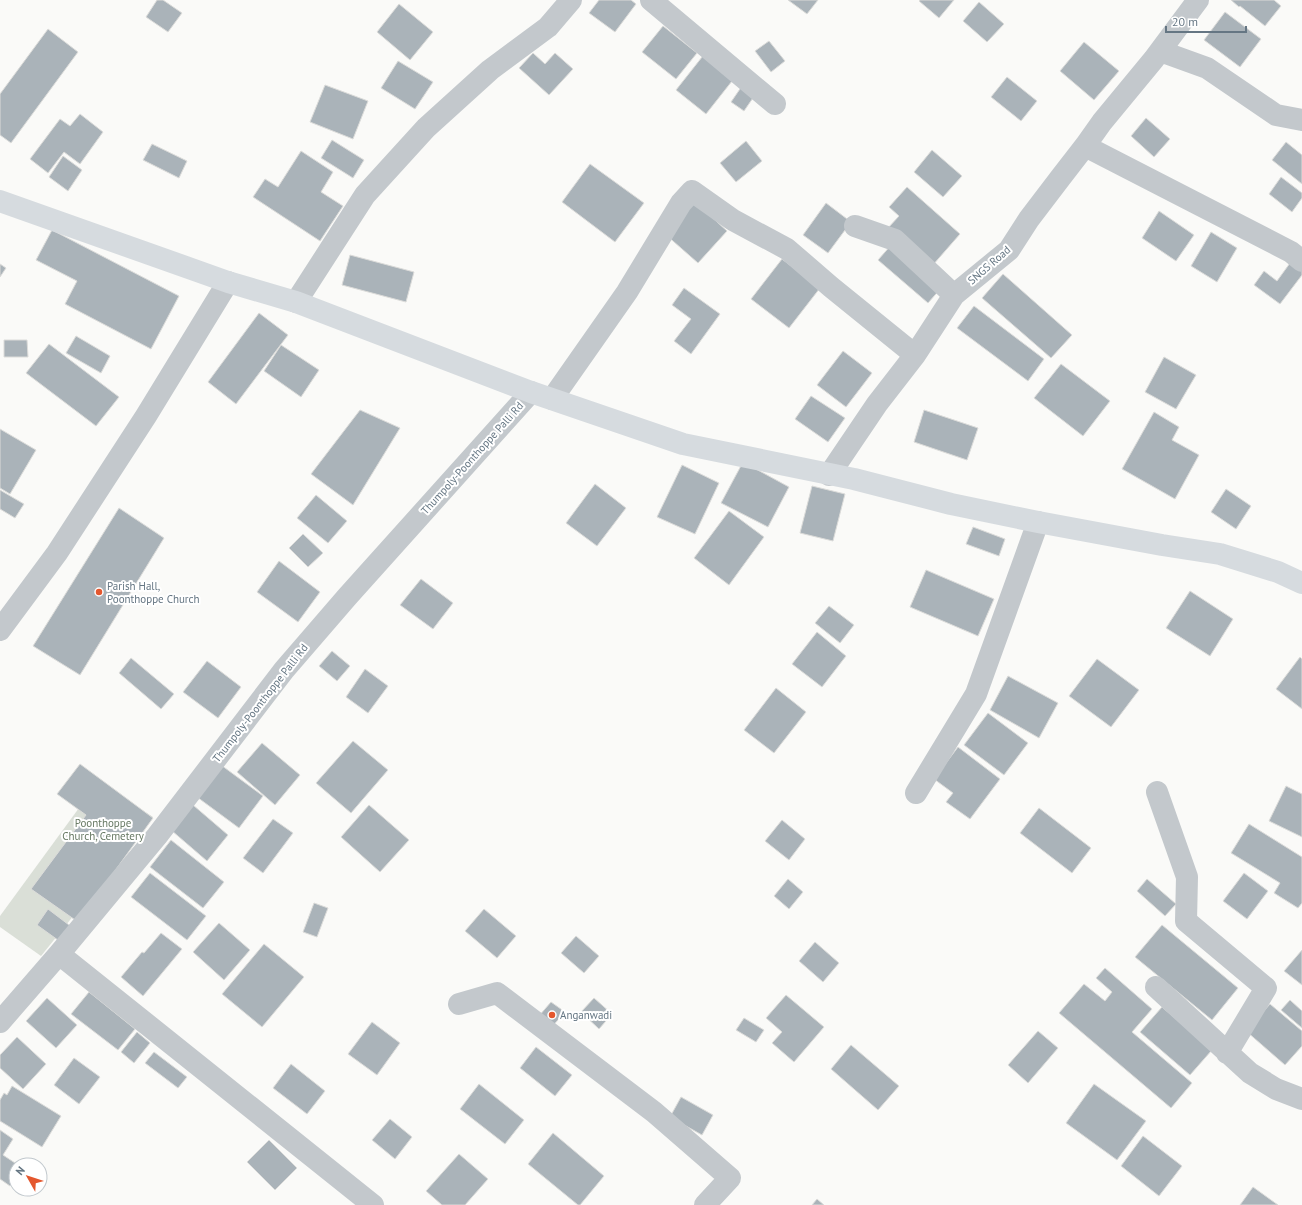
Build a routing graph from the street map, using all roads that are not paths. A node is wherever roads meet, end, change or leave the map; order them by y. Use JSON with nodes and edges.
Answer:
{"nodes":[{"id":1,"x":571,"y":0,"type":"edge"},
{"id":2,"x":650,"y":0,"type":"edge"},
{"id":3,"x":1198,"y":0,"type":"edge"},
{"id":4,"x":1157,"y":55,"type":"junction"},
{"id":5,"x":775,"y":104,"type":"dead end"},
{"id":6,"x":1302,"y":120,"type":"edge"},
{"id":7,"x":1085,"y":146,"type":"junction"},
{"id":8,"x":0,"y":201,"type":"edge"},
{"id":9,"x":855,"y":226,"type":"dead end"},
{"id":10,"x":1302,"y":261,"type":"edge"},
{"id":11,"x":228,"y":282,"type":"junction"},
{"id":12,"x":954,"y":295,"type":"junction"},
{"id":13,"x":296,"y":302,"type":"junction"},
{"id":14,"x":915,"y":355,"type":"junction"},
{"id":15,"x":531,"y":392,"type":"junction"},
{"id":16,"x":552,"y":399,"type":"junction"},
{"id":17,"x":829,"y":475,"type":"junction"},
{"id":18,"x":1038,"y":522,"type":"junction"},
{"id":19,"x":1302,"y":583,"type":"edge"},
{"id":20,"x":0,"y":630,"type":"edge"},
{"id":21,"x":916,"y":792,"type":"dead end"},
{"id":22,"x":1157,"y":792,"type":"dead end"},
{"id":23,"x":59,"y":954,"type":"junction"},
{"id":24,"x":1156,"y":988,"type":"dead end"},
{"id":25,"x":459,"y":1004,"type":"dead end"},
{"id":26,"x":0,"y":1022,"type":"edge"},
{"id":27,"x":1227,"y":1054,"type":"junction"},
{"id":28,"x":1302,"y":1099,"type":"edge"},
{"id":29,"x":373,"y":1205,"type":"edge"},
{"id":30,"x":705,"y":1205,"type":"edge"}],
"edges":[{"from":1,"to":13,"type":"street"},
{"from":2,"to":5,"type":"street"},
{"from":3,"to":4,"type":"street","name":"SNGS Road"},
{"from":4,"to":6,"type":"street"},
{"from":4,"to":7,"type":"street","name":"SNGS Road"},
{"from":7,"to":10,"type":"street"},
{"from":7,"to":12,"type":"street","name":"SNGS Road"},
{"from":8,"to":11,"type":"main road"},
{"from":9,"to":12,"type":"street"},
{"from":11,"to":13,"type":"main road"},
{"from":11,"to":20,"type":"street"},
{"from":12,"to":14,"type":"street","name":"SNGS Road"},
{"from":13,"to":15,"type":"main road"},
{"from":14,"to":16,"type":"street"},
{"from":14,"to":17,"type":"street","name":"SNGS Road"},
{"from":15,"to":16,"type":"main road"},
{"from":15,"to":23,"type":"street","name":"Thumpoly-Poonthoppe Palli Rd"},
{"from":16,"to":17,"type":"main road"},
{"from":17,"to":18,"type":"main road"},
{"from":18,"to":19,"type":"main road"},
{"from":18,"to":21,"type":"street"},
{"from":22,"to":27,"type":"street"},
{"from":23,"to":26,"type":"street","name":"Thumpoly-Poonthoppe Palli Rd"},
{"from":23,"to":29,"type":"street"},
{"from":24,"to":27,"type":"street"},
{"from":25,"to":30,"type":"street"},
{"from":27,"to":28,"type":"street"}]}
